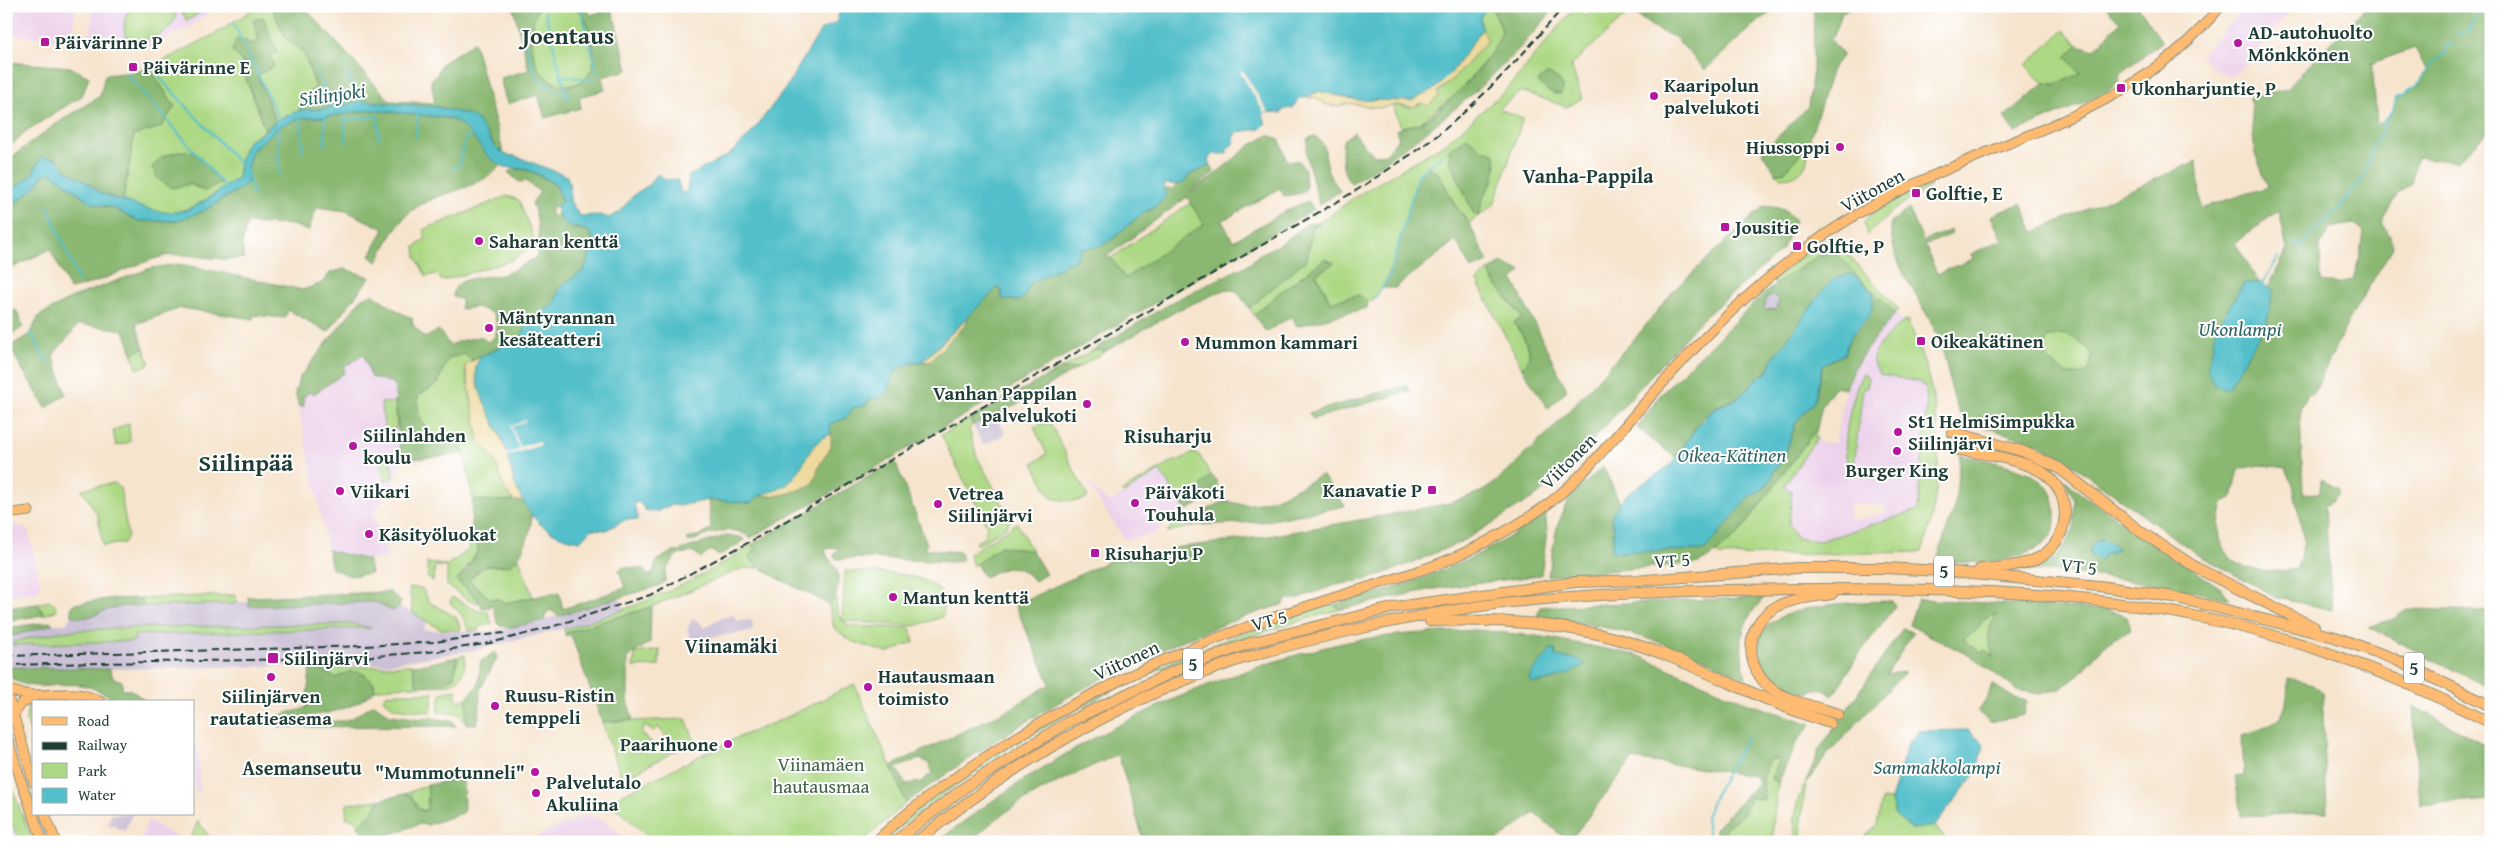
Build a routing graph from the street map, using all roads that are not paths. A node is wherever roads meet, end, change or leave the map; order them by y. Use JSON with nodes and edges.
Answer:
{"nodes":[{"id":1,"x":2221,"y":6,"type":"edge"},
{"id":2,"x":1952,"y":432,"type":"dead end"},
{"id":3,"x":1953,"y":449,"type":"dead end"},
{"id":4,"x":29,"y":511,"type":"dead end"},
{"id":5,"x":6,"y":514,"type":"edge"},
{"id":6,"x":1942,"y":571,"type":"junction"},
{"id":7,"x":1879,"y":589,"type":"junction"},
{"id":8,"x":1389,"y":622,"type":"junction"},
{"id":9,"x":2335,"y":637,"type":"junction"},
{"id":10,"x":6,"y":689,"type":"edge"},
{"id":11,"x":33,"y":696,"type":"junction"},
{"id":12,"x":97,"y":700,"type":"edge"},
{"id":13,"x":2491,"y":706,"type":"edge"},
{"id":14,"x":1838,"y":714,"type":"dead end"},
{"id":15,"x":13,"y":716,"type":"junction"},
{"id":16,"x":1830,"y":723,"type":"dead end"},
{"id":17,"x":2491,"y":723,"type":"edge"},
{"id":18,"x":7,"y":736,"type":"edge"},
{"id":19,"x":32,"y":776,"type":"edge"},
{"id":20,"x":32,"y":813,"type":"edge"},
{"id":21,"x":33,"y":816,"type":"edge"},
{"id":22,"x":46,"y":816,"type":"edge"},
{"id":23,"x":43,"y":842,"type":"edge"},
{"id":24,"x":56,"y":842,"type":"edge"},
{"id":25,"x":874,"y":842,"type":"edge"},
{"id":26,"x":894,"y":842,"type":"edge"},
{"id":27,"x":916,"y":842,"type":"edge"}],
"edges":[{"from":1,"to":25,"type":"main road","name":"Viitonen"},
{"from":2,"to":9,"type":"highway"},
{"from":3,"to":6,"type":"highway"},
{"from":4,"to":5,"type":"main road"},
{"from":6,"to":9,"type":"highway","name":"VT 5","number":"5"},
{"from":6,"to":26,"type":"highway","name":"VT 5","number":"5"},
{"from":7,"to":8,"type":"highway","name":"VT 5","number":"5"},
{"from":7,"to":14,"type":"highway"},
{"from":7,"to":17,"type":"highway","name":"VT 5","number":"5"},
{"from":8,"to":16,"type":"highway"},
{"from":8,"to":27,"type":"highway","name":"VT 5","number":"5"},
{"from":9,"to":13,"type":"highway","name":"VT 5","number":"5"},
{"from":10,"to":11,"type":"main road"},
{"from":10,"to":15,"type":"main road"},
{"from":11,"to":12,"type":"main road"},
{"from":11,"to":15,"type":"main road"},
{"from":15,"to":19,"type":"main road"},
{"from":18,"to":20,"type":"main road"},
{"from":21,"to":23,"type":"main road"},
{"from":22,"to":24,"type":"main road"}]}
